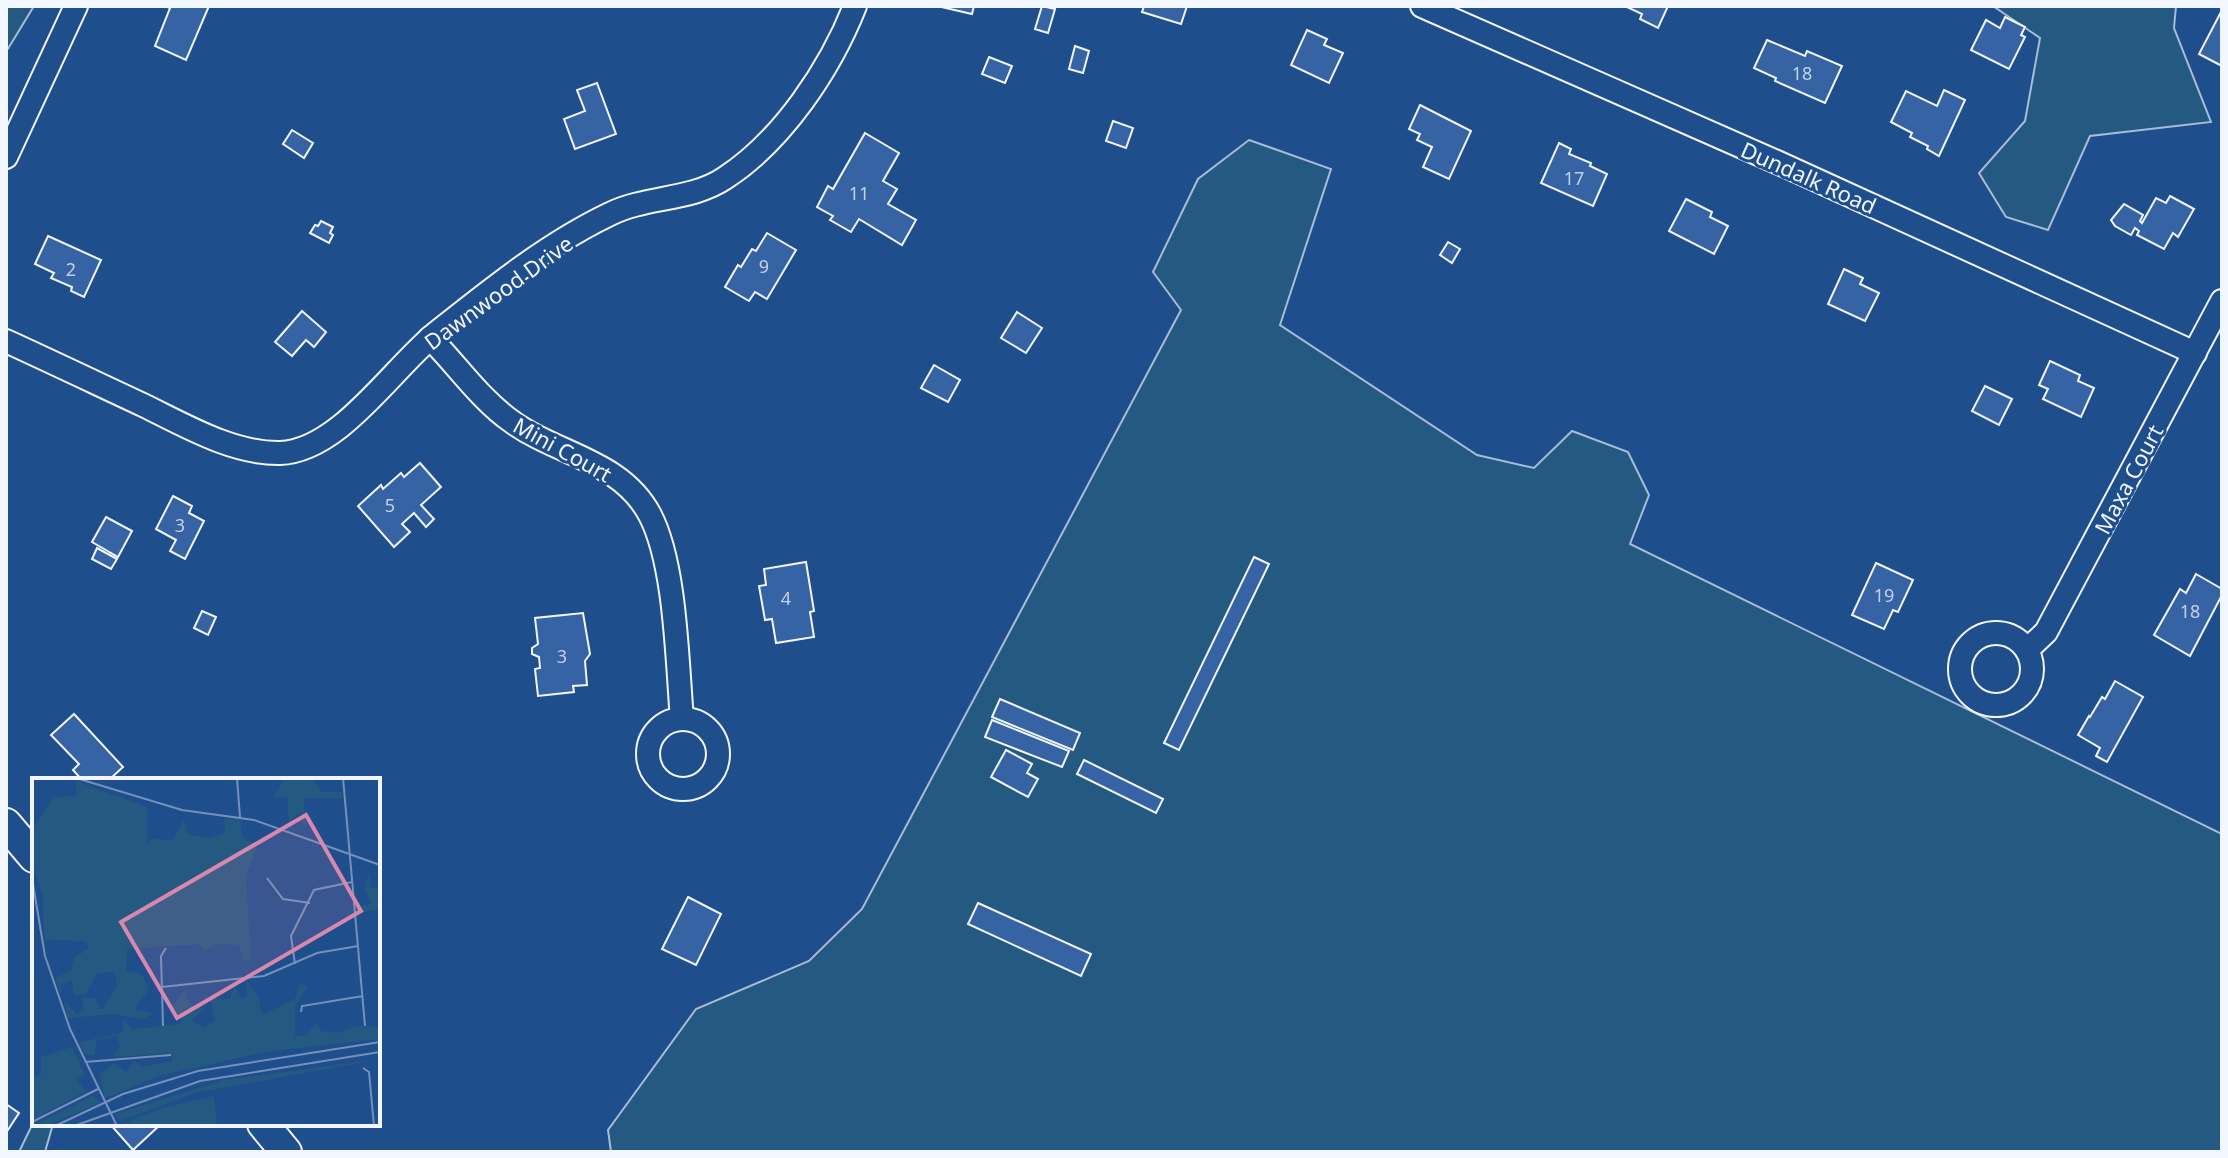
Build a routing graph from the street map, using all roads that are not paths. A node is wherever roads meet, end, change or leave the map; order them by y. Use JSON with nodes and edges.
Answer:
{"nodes":[{"id":1,"x":76,"y":6,"type":"edge"},
{"id":2,"x":855,"y":6,"type":"edge"},
{"id":3,"x":1422,"y":6,"type":"edge"},
{"id":4,"x":6,"y":157,"type":"edge"},
{"id":5,"x":2222,"y":301,"type":"edge"},
{"id":6,"x":430,"y":338,"type":"junction"},
{"id":7,"x":6,"y":341,"type":"edge"},
{"id":8,"x":2195,"y":353,"type":"junction"},
{"id":9,"x":2027,"y":650,"type":"dead end"},
{"id":10,"x":682,"y":719,"type":"dead end"},
{"id":11,"x":6,"y":824,"type":"edge"},
{"id":12,"x":32,"y":855,"type":"edge"},
{"id":13,"x":265,"y":1126,"type":"edge"},
{"id":14,"x":286,"y":1152,"type":"edge"}],
"edges":[{"from":1,"to":4,"type":"street"},
{"from":2,"to":6,"type":"street","name":"Dawnwood Drive"},
{"from":3,"to":8,"type":"street","name":"Dundalk Road"},
{"from":5,"to":8,"type":"street","name":"Maxa Court"},
{"from":6,"to":7,"type":"street","name":"Dawnwood Drive"},
{"from":6,"to":10,"type":"street","name":"Mini Court"},
{"from":8,"to":9,"type":"street","name":"Maxa Court"},
{"from":11,"to":12,"type":"main road"},
{"from":13,"to":14,"type":"main road"}]}
